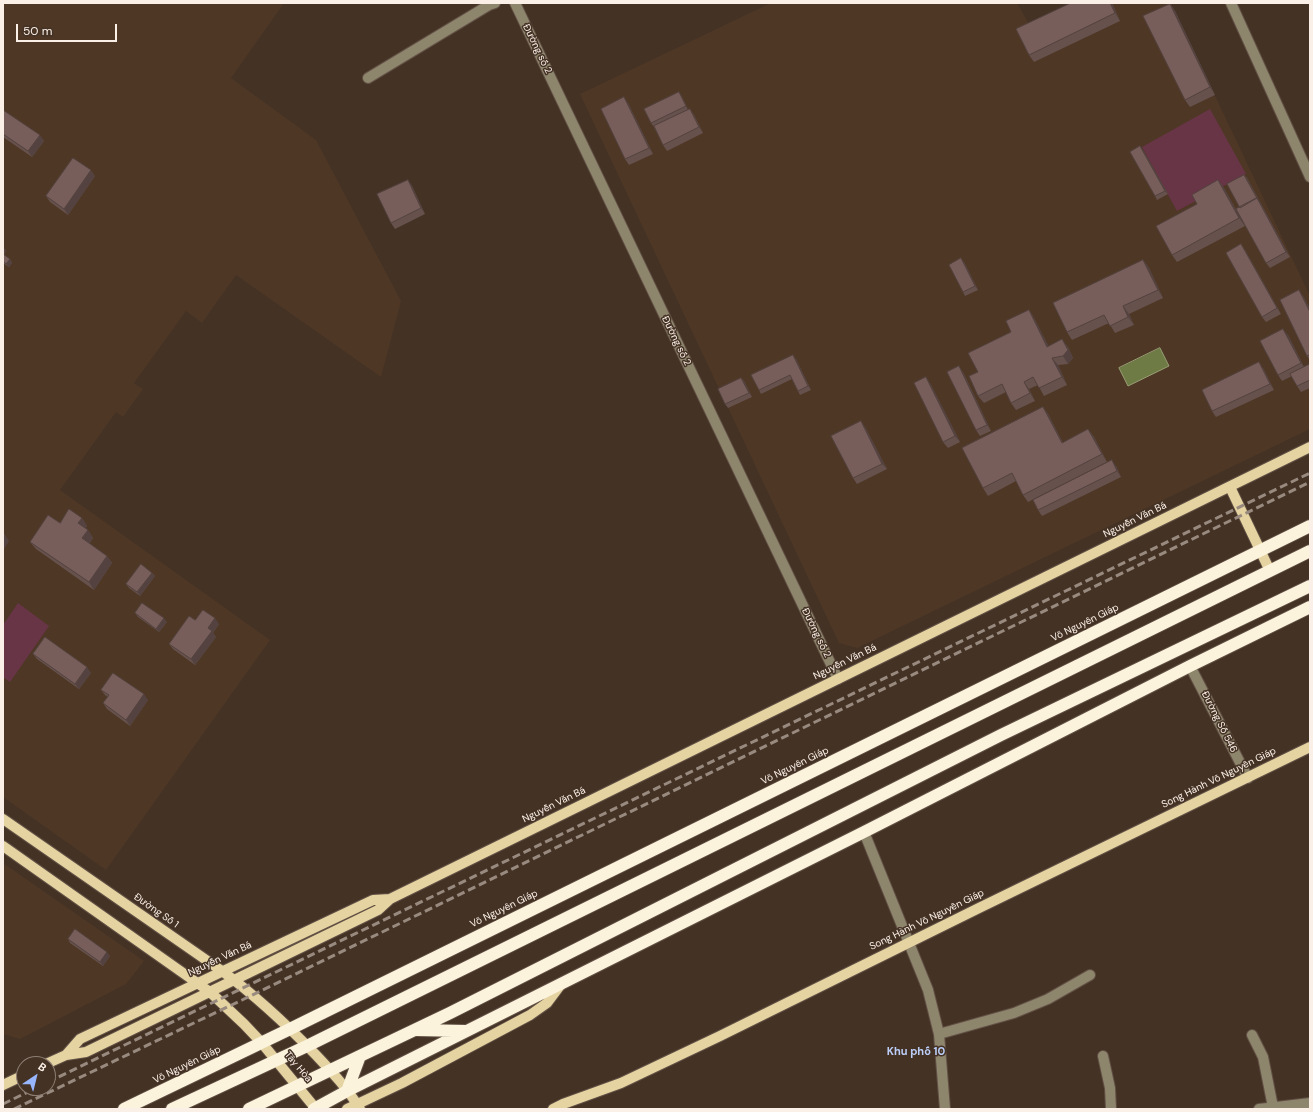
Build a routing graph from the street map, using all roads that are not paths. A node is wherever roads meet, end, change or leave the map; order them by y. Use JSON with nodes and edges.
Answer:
{"nodes":[{"id":1,"x":495,"y":3,"type":"edge"},
{"id":2,"x":515,"y":3,"type":"edge"},
{"id":3,"x":1232,"y":3,"type":"edge"},
{"id":4,"x":368,"y":78,"type":"dead end"},
{"id":5,"x":1310,"y":178,"type":"edge"},
{"id":6,"x":1310,"y":447,"type":"edge"},
{"id":7,"x":1230,"y":487,"type":"junction"},
{"id":8,"x":1310,"y":526,"type":"edge"},
{"id":9,"x":1260,"y":550,"type":"junction"},
{"id":10,"x":1310,"y":551,"type":"edge"},
{"id":11,"x":1270,"y":571,"type":"junction"},
{"id":12,"x":1310,"y":586,"type":"edge"},
{"id":13,"x":1310,"y":607,"type":"edge"},
{"id":14,"x":1190,"y":666,"type":"junction"},
{"id":15,"x":838,"y":679,"type":"junction"},
{"id":16,"x":1310,"y":747,"type":"edge"},
{"id":17,"x":1248,"y":778,"type":"junction"},
{"id":18,"x":3,"y":819,"type":"edge"},
{"id":19,"x":864,"y":832,"type":"junction"},
{"id":20,"x":3,"y":846,"type":"edge"},
{"id":21,"x":390,"y":899,"type":"junction"},
{"id":22,"x":910,"y":942,"type":"junction"},
{"id":23,"x":222,"y":971,"type":"junction"},
{"id":24,"x":1090,"y":975,"type":"dead end"},
{"id":25,"x":234,"y":980,"type":"junction"},
{"id":26,"x":198,"y":983,"type":"junction"},
{"id":27,"x":562,"y":983,"type":"junction"},
{"id":28,"x":210,"y":992,"type":"junction"},
{"id":29,"x":290,"y":1028,"type":"junction"},
{"id":30,"x":415,"y":1030,"type":"junction"},
{"id":31,"x":466,"y":1031,"type":"junction"},
{"id":32,"x":939,"y":1034,"type":"junction"},
{"id":33,"x":1252,"y":1035,"type":"dead end"},
{"id":34,"x":261,"y":1042,"type":"junction"},
{"id":35,"x":307,"y":1046,"type":"junction"},
{"id":36,"x":66,"y":1055,"type":"junction"},
{"id":37,"x":360,"y":1056,"type":"junction"},
{"id":38,"x":1103,"y":1056,"type":"dead end"},
{"id":39,"x":56,"y":1060,"type":"edge"},
{"id":40,"x":276,"y":1060,"type":"junction"},
{"id":41,"x":330,"y":1070,"type":"junction"},
{"id":42,"x":16,"y":1079,"type":"edge"},
{"id":43,"x":3,"y":1085,"type":"edge"},
{"id":44,"x":298,"y":1086,"type":"junction"},
{"id":45,"x":347,"y":1091,"type":"junction"},
{"id":46,"x":1310,"y":1102,"type":"edge"},
{"id":47,"x":359,"y":1107,"type":"edge"},
{"id":48,"x":1273,"y":1107,"type":"junction"},
{"id":49,"x":124,"y":1109,"type":"edge"},
{"id":50,"x":172,"y":1109,"type":"edge"},
{"id":51,"x":249,"y":1109,"type":"edge"},
{"id":52,"x":315,"y":1109,"type":"edge"},
{"id":53,"x":347,"y":1109,"type":"edge"},
{"id":54,"x":553,"y":1109,"type":"edge"},
{"id":55,"x":945,"y":1109,"type":"edge"},
{"id":56,"x":1112,"y":1109,"type":"edge"},
{"id":57,"x":1259,"y":1109,"type":"edge"}],
"edges":[{"from":1,"to":4,"type":"street"},
{"from":2,"to":15,"type":"street","name":"Đường số 2"},
{"from":3,"to":5,"type":"street"},
{"from":6,"to":7,"type":"main road","name":"Nguyễn Văn Bá"},
{"from":7,"to":9,"type":"main road"},
{"from":7,"to":15,"type":"main road","name":"Nguyễn Văn Bá"},
{"from":8,"to":9,"type":"highway","name":"Võ Nguyên Giáp"},
{"from":9,"to":11,"type":"main road"},
{"from":9,"to":29,"type":"highway","name":"Võ Nguyên Giáp"},
{"from":10,"to":11,"type":"highway"},
{"from":11,"to":35,"type":"highway"},
{"from":12,"to":30,"type":"highway"},
{"from":13,"to":14,"type":"highway"},
{"from":14,"to":17,"type":"street","name":"Đường Số 546"},
{"from":14,"to":19,"type":"highway"},
{"from":15,"to":21,"type":"main road","name":"Nguyễn Văn Bá"},
{"from":16,"to":17,"type":"main road","name":"Song Hành Võ Nguyên Giáp"},
{"from":17,"to":22,"type":"main road","name":"Song Hành Võ Nguyên Giáp"},
{"from":18,"to":23,"type":"main road","name":"Đường Số 1"},
{"from":19,"to":22,"type":"street"},
{"from":19,"to":27,"type":"highway"},
{"from":20,"to":26,"type":"main road"},
{"from":21,"to":23,"type":"main road","name":"Nguyễn Văn Bá"},
{"from":21,"to":25,"type":"main road","name":"Nguyễn Văn Bá"},
{"from":22,"to":32,"type":"street"},
{"from":22,"to":54,"type":"main road","name":"Song Hành Võ Nguyên Giáp"},
{"from":23,"to":25,"type":"main road","name":"Đường Số 1"},
{"from":23,"to":26,"type":"main road","name":"Nguyễn Văn Bá"},
{"from":24,"to":32,"type":"street"},
{"from":25,"to":28,"type":"main road","name":"Nguyễn Văn Bá"},
{"from":25,"to":29,"type":"main road","name":"Đường Số 1"},
{"from":26,"to":28,"type":"main road"},
{"from":26,"to":36,"type":"main road","name":"Nguyễn Văn Bá"},
{"from":27,"to":31,"type":"highway"},
{"from":27,"to":47,"type":"main road"},
{"from":28,"to":34,"type":"main road"},
{"from":28,"to":36,"type":"main road","name":"Nguyễn Văn Bá"},
{"from":29,"to":34,"type":"highway","name":"Võ Nguyên Giáp"},
{"from":29,"to":35,"type":"main road","name":"Đường Số 1"},
{"from":30,"to":31,"type":"highway"},
{"from":30,"to":37,"type":"highway"},
{"from":31,"to":45,"type":"highway"},
{"from":32,"to":55,"type":"street"},
{"from":33,"to":48,"type":"street"},
{"from":34,"to":40,"type":"main road","name":"Tây Hòa"},
{"from":34,"to":49,"type":"highway","name":"Võ Nguyên Giáp"},
{"from":35,"to":40,"type":"highway"},
{"from":35,"to":41,"type":"main road","name":"Đường Số 1"},
{"from":36,"to":39,"type":"main road","name":"Nguyễn Văn Bá"},
{"from":37,"to":41,"type":"highway"},
{"from":37,"to":45,"type":"highway"},
{"from":38,"to":56,"type":"street"},
{"from":40,"to":44,"type":"main road","name":"Tây Hòa"},
{"from":40,"to":50,"type":"highway"},
{"from":41,"to":44,"type":"highway"},
{"from":41,"to":45,"type":"main road","name":"Đường Số 1"},
{"from":42,"to":43,"type":"main road"},
{"from":44,"to":51,"type":"highway"},
{"from":44,"to":52,"type":"main road","name":"Tây Hòa"},
{"from":45,"to":47,"type":"main road","name":"Đường Số 1"},
{"from":45,"to":52,"type":"highway"},
{"from":46,"to":48,"type":"street"},
{"from":47,"to":53,"type":"main road"},
{"from":48,"to":57,"type":"street"}]}
